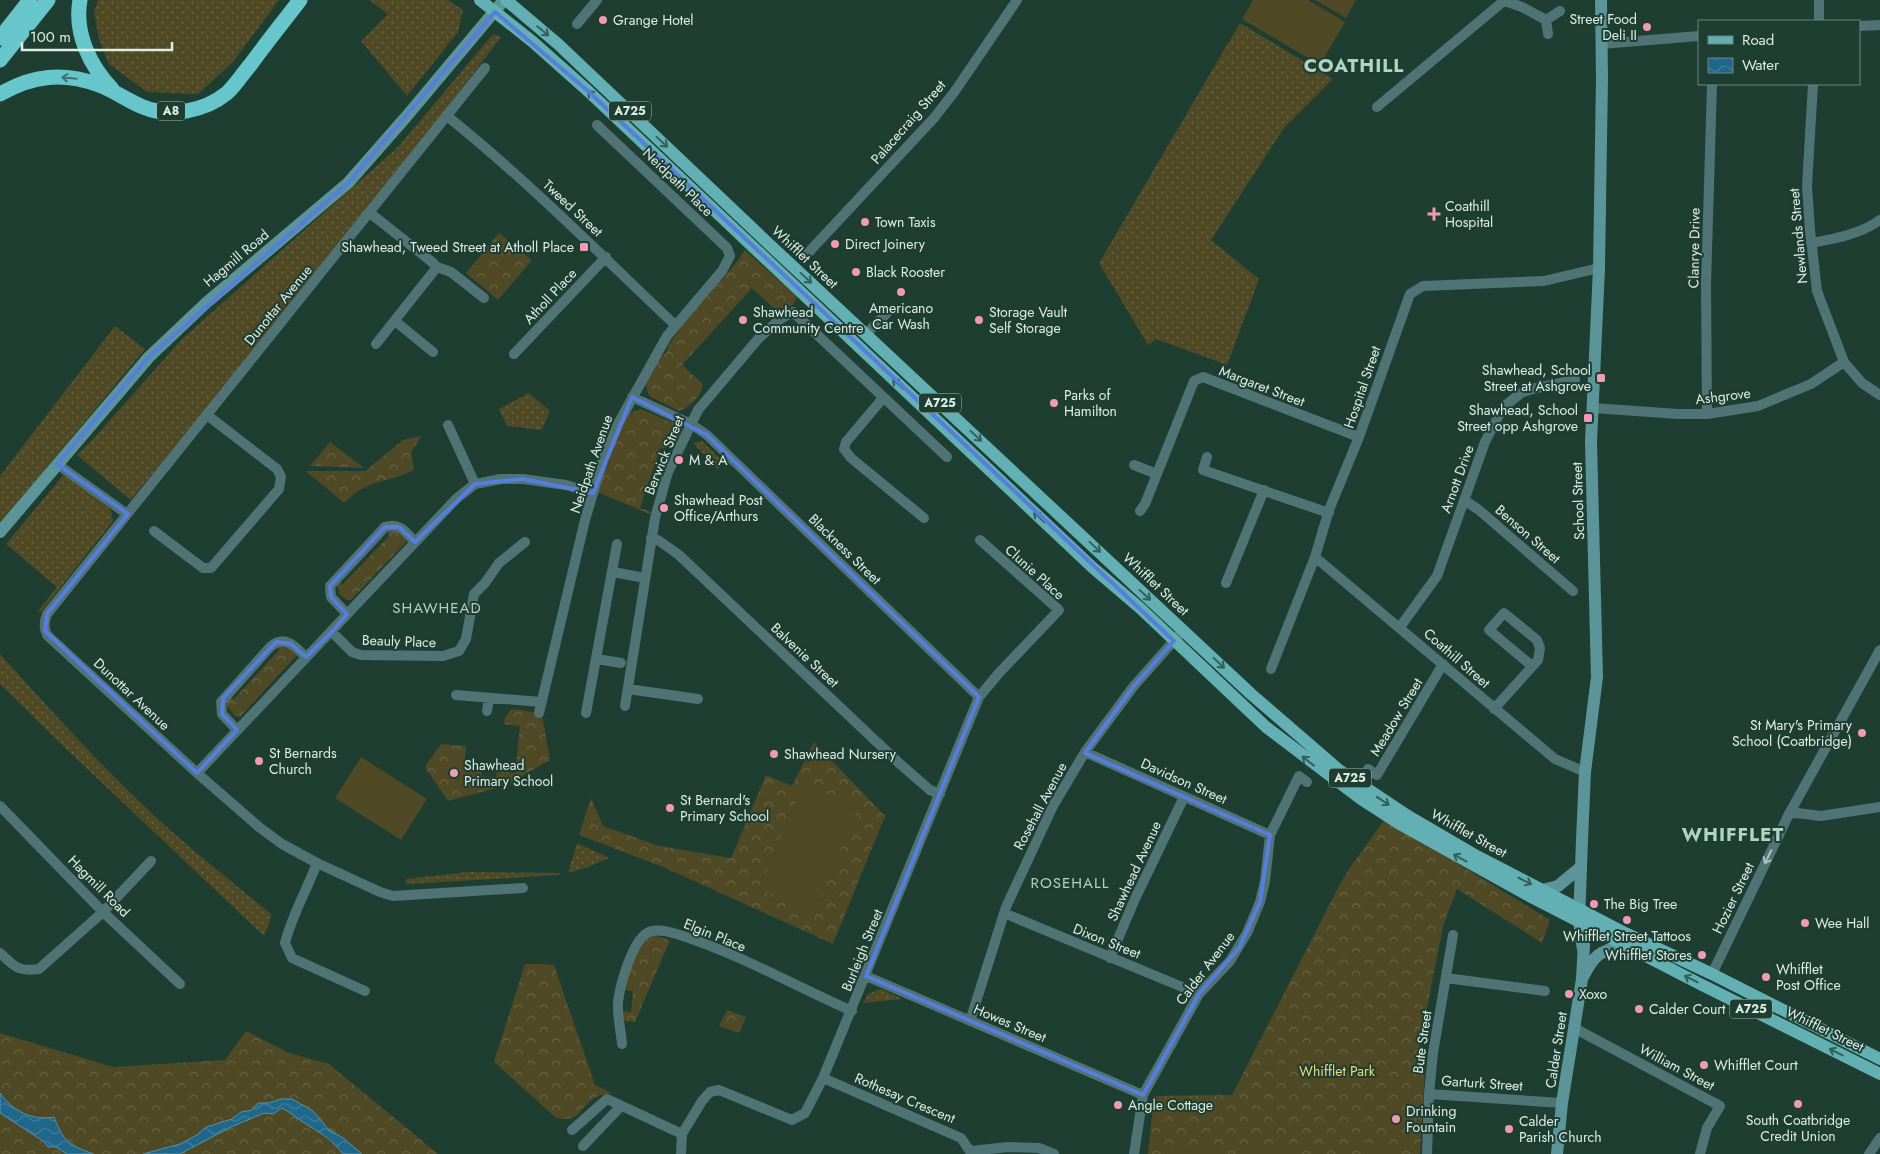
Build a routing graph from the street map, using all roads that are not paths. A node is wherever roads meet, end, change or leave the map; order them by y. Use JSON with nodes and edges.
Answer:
{"nodes":[{"id":1,"x":30,"y":0,"type":"edge"},
{"id":2,"x":48,"y":0,"type":"edge"},
{"id":3,"x":80,"y":0,"type":"edge"},
{"id":4,"x":300,"y":0,"type":"edge"},
{"id":5,"x":480,"y":0,"type":"edge"},
{"id":6,"x":505,"y":0,"type":"edge"},
{"id":7,"x":597,"y":0,"type":"edge"},
{"id":8,"x":1017,"y":0,"type":"edge"},
{"id":9,"x":1505,"y":0,"type":"edge"},
{"id":10,"x":1601,"y":0,"type":"edge"},
{"id":11,"x":1819,"y":0,"type":"edge"},
{"id":12,"x":1560,"y":11,"type":"dead end"},
{"id":13,"x":495,"y":12,"type":"junction"},
{"id":14,"x":1546,"y":20,"type":"junction"},
{"id":15,"x":1819,"y":20,"type":"edge"},
{"id":16,"x":577,"y":24,"type":"dead end"},
{"id":17,"x":1880,"y":25,"type":"edge"},
{"id":18,"x":1860,"y":26,"type":"edge"},
{"id":19,"x":1548,"y":34,"type":"dead end"},
{"id":20,"x":1698,"y":36,"type":"edge"},
{"id":21,"x":0,"y":38,"type":"edge"},
{"id":22,"x":1601,"y":44,"type":"junction"},
{"id":23,"x":0,"y":60,"type":"edge"},
{"id":24,"x":485,"y":68,"type":"dead end"},
{"id":25,"x":1712,"y":85,"type":"edge"},
{"id":26,"x":1813,"y":85,"type":"edge"},
{"id":27,"x":115,"y":92,"type":"junction"},
{"id":28,"x":0,"y":94,"type":"edge"},
{"id":29,"x":1377,"y":107,"type":"dead end"},
{"id":30,"x":447,"y":116,"type":"junction"},
{"id":31,"x":597,"y":125,"type":"dead end"},
{"id":32,"x":370,"y":213,"type":"junction"},
{"id":33,"x":1880,"y":220,"type":"edge"},
{"id":34,"x":1811,"y":243,"type":"junction"},
{"id":35,"x":766,"y":250,"type":"junction"},
{"id":36,"x":808,"y":253,"type":"dead end"},
{"id":37,"x":606,"y":257,"type":"junction"},
{"id":38,"x":727,"y":264,"type":"joint"},
{"id":39,"x":437,"y":267,"type":"junction"},
{"id":40,"x":1599,"y":268,"type":"junction"},
{"id":41,"x":484,"y":298,"type":"dead end"},
{"id":42,"x":887,"y":313,"type":"dead end"},
{"id":43,"x":395,"y":321,"type":"junction"},
{"id":44,"x":675,"y":325,"type":"junction"},
{"id":45,"x":866,"y":334,"type":"junction"},
{"id":46,"x":376,"y":344,"type":"dead end"},
{"id":47,"x":433,"y":352,"type":"dead end"},
{"id":48,"x":514,"y":354,"type":"dead end"},
{"id":49,"x":1844,"y":362,"type":"junction"},
{"id":50,"x":1575,"y":380,"type":"dead end"},
{"id":51,"x":1880,"y":395,"type":"edge"},
{"id":52,"x":632,"y":397,"type":"junction"},
{"id":53,"x":883,"y":398,"type":"junction"},
{"id":54,"x":1593,"y":408,"type":"junction"},
{"id":55,"x":1707,"y":414,"type":"junction"},
{"id":56,"x":207,"y":415,"type":"junction"},
{"id":57,"x":691,"y":424,"type":"junction"},
{"id":58,"x":448,"y":425,"type":"dead end"},
{"id":59,"x":1359,"y":437,"type":"junction"},
{"id":60,"x":947,"y":457,"type":"dead end"},
{"id":61,"x":1207,"y":457,"type":"dead end"},
{"id":62,"x":57,"y":464,"type":"junction"},
{"id":63,"x":1134,"y":464,"type":"dead end"},
{"id":64,"x":1157,"y":474,"type":"junction"},
{"id":65,"x":475,"y":484,"type":"junction"},
{"id":66,"x":1264,"y":490,"type":"junction"},
{"id":67,"x":593,"y":493,"type":"junction"},
{"id":68,"x":1464,"y":500,"type":"junction"},
{"id":69,"x":1140,"y":510,"type":"dead end"},
{"id":70,"x":1329,"y":513,"type":"junction"},
{"id":71,"x":128,"y":514,"type":"junction"},
{"id":72,"x":924,"y":518,"type":"dead end"},
{"id":73,"x":0,"y":532,"type":"edge"},
{"id":74,"x":154,"y":532,"type":"dead end"},
{"id":75,"x":651,"y":538,"type":"junction"},
{"id":76,"x":980,"y":540,"type":"dead end"},
{"id":77,"x":415,"y":542,"type":"junction"},
{"id":78,"x":525,"y":542,"type":"dead end"},
{"id":79,"x":617,"y":544,"type":"dead end"},
{"id":80,"x":1315,"y":557,"type":"junction"},
{"id":81,"x":613,"y":572,"type":"junction"},
{"id":82,"x":645,"y":578,"type":"junction"},
{"id":83,"x":1226,"y":583,"type":"dead end"},
{"id":84,"x":1573,"y":591,"type":"dead end"},
{"id":85,"x":347,"y":614,"type":"junction"},
{"id":86,"x":1400,"y":628,"type":"junction"},
{"id":87,"x":1183,"y":630,"type":"junction"},
{"id":88,"x":332,"y":632,"type":"junction"},
{"id":89,"x":1174,"y":641,"type":"junction"},
{"id":90,"x":1024,"y":646,"type":"joint"},
{"id":91,"x":1880,"y":650,"type":"edge"},
{"id":92,"x":306,"y":657,"type":"junction"},
{"id":93,"x":597,"y":659,"type":"junction"},
{"id":94,"x":621,"y":663,"type":"dead end"},
{"id":95,"x":1443,"y":664,"type":"junction"},
{"id":96,"x":1532,"y":666,"type":"junction"},
{"id":97,"x":1272,"y":669,"type":"dead end"},
{"id":98,"x":628,"y":689,"type":"junction"},
{"id":99,"x":456,"y":696,"type":"dead end"},
{"id":100,"x":979,"y":697,"type":"junction"},
{"id":101,"x":489,"y":699,"type":"junction"},
{"id":102,"x":698,"y":700,"type":"dead end"},
{"id":103,"x":624,"y":706,"type":"dead end"},
{"id":104,"x":1494,"y":709,"type":"junction"},
{"id":105,"x":487,"y":711,"type":"dead end"},
{"id":106,"x":586,"y":712,"type":"dead end"},
{"id":107,"x":237,"y":730,"type":"junction"},
{"id":108,"x":1086,"y":752,"type":"junction"},
{"id":109,"x":1368,"y":769,"type":"dead end"},
{"id":110,"x":1586,"y":772,"type":"junction"},
{"id":111,"x":197,"y":773,"type":"junction"},
{"id":112,"x":1307,"y":782,"type":"dead end"},
{"id":113,"x":940,"y":794,"type":"junction"},
{"id":114,"x":1184,"y":797,"type":"junction"},
{"id":115,"x":0,"y":806,"type":"edge"},
{"id":116,"x":1880,"y":807,"type":"edge"},
{"id":117,"x":1790,"y":814,"type":"junction"},
{"id":118,"x":1270,"y":835,"type":"junction"},
{"id":119,"x":151,"y":861,"type":"dead end"},
{"id":120,"x":317,"y":863,"type":"junction"},
{"id":121,"x":1581,"y":867,"type":"junction"},
{"id":122,"x":523,"y":888,"type":"dead end"},
{"id":123,"x":1542,"y":890,"type":"junction"},
{"id":124,"x":103,"y":912,"type":"junction"},
{"id":125,"x":1004,"y":913,"type":"junction"},
{"id":126,"x":1580,"y":916,"type":"junction"},
{"id":127,"x":1453,"y":935,"type":"dead end"},
{"id":128,"x":1623,"y":945,"type":"junction"},
{"id":129,"x":0,"y":953,"type":"edge"},
{"id":130,"x":1110,"y":958,"type":"junction"},
{"id":131,"x":1712,"y":974,"type":"junction"},
{"id":132,"x":866,"y":976,"type":"junction"},
{"id":133,"x":1446,"y":978,"type":"junction"},
{"id":134,"x":1582,"y":979,"type":"junction"},
{"id":135,"x":180,"y":984,"type":"dead end"},
{"id":136,"x":365,"y":991,"type":"dead end"},
{"id":137,"x":1545,"y":991,"type":"dead end"},
{"id":138,"x":1199,"y":994,"type":"junction"},
{"id":139,"x":852,"y":1011,"type":"junction"},
{"id":140,"x":970,"y":1021,"type":"junction"},
{"id":141,"x":1574,"y":1028,"type":"junction"},
{"id":142,"x":622,"y":1044,"type":"dead end"},
{"id":143,"x":1880,"y":1059,"type":"edge"},
{"id":144,"x":1880,"y":1074,"type":"edge"},
{"id":145,"x":823,"y":1078,"type":"junction"},
{"id":146,"x":1429,"y":1094,"type":"junction"},
{"id":147,"x":1143,"y":1095,"type":"junction"},
{"id":148,"x":1562,"y":1102,"type":"junction"},
{"id":149,"x":621,"y":1106,"type":"junction"},
{"id":150,"x":572,"y":1130,"type":"dead end"},
{"id":151,"x":682,"y":1134,"type":"junction"},
{"id":152,"x":1880,"y":1138,"type":"edge"},
{"id":153,"x":583,"y":1146,"type":"dead end"},
{"id":154,"x":972,"y":1152,"type":"edge"},
{"id":155,"x":1872,"y":1152,"type":"edge"},
{"id":156,"x":681,"y":1154,"type":"edge"},
{"id":157,"x":1054,"y":1154,"type":"edge"},
{"id":158,"x":1134,"y":1154,"type":"edge"},
{"id":159,"x":1427,"y":1154,"type":"edge"},
{"id":160,"x":1557,"y":1154,"type":"edge"},
{"id":161,"x":1700,"y":1154,"type":"edge"}],
"edges":[{"from":1,"to":21,"type":"highway"},
{"from":2,"to":23,"type":"highway"},
{"from":3,"to":27,"type":"highway","number":"A8"},
{"from":4,"to":27,"type":"highway","number":"A8"},
{"from":5,"to":13,"type":"main road","number":"A725"},
{"from":6,"to":13,"type":"street","name":"Hagmill Road"},
{"from":6,"to":35,"type":"main road","name":"Whifflet Street","number":"A725","one_way":true},
{"from":7,"to":16,"type":"street"},
{"from":8,"to":36,"type":"street","name":"Palacecraig Street"},
{"from":9,"to":14,"type":"street"},
{"from":9,"to":29,"type":"street"},
{"from":10,"to":22,"type":"street","name":"School Street"},
{"from":11,"to":15,"type":"street"},
{"from":12,"to":14,"type":"street"},
{"from":35,"to":13,"type":"main road","name":"Whifflet Street","number":"A725","one_way":true},
{"from":13,"to":62,"type":"street","name":"Hagmill Road"},
{"from":14,"to":19,"type":"street"},
{"from":17,"to":18,"type":"street"},
{"from":20,"to":22,"type":"street"},
{"from":22,"to":40,"type":"street","name":"School Street"},
{"from":24,"to":30,"type":"street","name":"Dunottar Avenue"},
{"from":25,"to":55,"type":"street","name":"Clanrye Drive"},
{"from":26,"to":34,"type":"street","name":"Newlands Street"},
{"from":27,"to":28,"type":"highway","number":"A8","one_way":true},
{"from":30,"to":32,"type":"street","name":"Dunottar Avenue"},
{"from":30,"to":37,"type":"street","name":"Tweed Street"},
{"from":31,"to":38,"type":"street","name":"Neidpath Place"},
{"from":32,"to":39,"type":"street"},
{"from":32,"to":56,"type":"street","name":"Dunottar Avenue"},
{"from":33,"to":34,"type":"street"},
{"from":34,"to":49,"type":"street","name":"Newlands Street"},
{"from":35,"to":45,"type":"main road","name":"Whifflet Street","number":"A725","one_way":true},
{"from":89,"to":35,"type":"main road","name":"Whifflet Street","number":"A725","one_way":true},
{"from":37,"to":44,"type":"street","name":"Tweed Street"},
{"from":37,"to":48,"type":"street","name":"Atholl Place"},
{"from":38,"to":44,"type":"street","name":"Neidpath Avenue"},
{"from":39,"to":41,"type":"street"},
{"from":39,"to":43,"type":"street"},
{"from":40,"to":54,"type":"street","name":"School Street"},
{"from":40,"to":59,"type":"street","name":"Hospital Street"},
{"from":42,"to":45,"type":"street"},
{"from":43,"to":46,"type":"street"},
{"from":43,"to":47,"type":"street"},
{"from":44,"to":52,"type":"street","name":"Neidpath Avenue"},
{"from":45,"to":87,"type":"main road","name":"Whifflet Street","number":"A725","one_way":true},
{"from":49,"to":51,"type":"street","name":"Newlands Street"},
{"from":49,"to":55,"type":"street","name":"Ashgrove"},
{"from":50,"to":68,"type":"street","name":"Arnott Drive"},
{"from":52,"to":57,"type":"street","name":"Blackness Street"},
{"from":52,"to":67,"type":"street","name":"Neidpath Avenue"},
{"from":53,"to":57,"type":"street","name":"Berwick Street"},
{"from":53,"to":60,"type":"street"},
{"from":53,"to":72,"type":"street"},
{"from":54,"to":55,"type":"street","name":"Ashgrove"},
{"from":54,"to":110,"type":"street","name":"School Street"},
{"from":56,"to":71,"type":"street","name":"Dunottar Avenue"},
{"from":56,"to":74,"type":"street"},
{"from":57,"to":75,"type":"street","name":"Berwick Street"},
{"from":57,"to":100,"type":"street","name":"Blackness Street"},
{"from":58,"to":65,"type":"street"},
{"from":59,"to":64,"type":"street","name":"Margaret Street"},
{"from":59,"to":70,"type":"street","name":"Hospital Street"},
{"from":61,"to":66,"type":"street"},
{"from":62,"to":71,"type":"street"},
{"from":62,"to":73,"type":"street","name":"Hagmill Road"},
{"from":63,"to":64,"type":"street"},
{"from":64,"to":69,"type":"street","name":"Margaret Street"},
{"from":65,"to":67,"type":"street"},
{"from":65,"to":77,"type":"street"},
{"from":66,"to":70,"type":"street"},
{"from":66,"to":83,"type":"street"},
{"from":67,"to":101,"type":"street","name":"Neidpath Avenue"},
{"from":68,"to":84,"type":"street","name":"Benson Street"},
{"from":68,"to":86,"type":"street","name":"Arnott Drive"},
{"from":70,"to":80,"type":"street","name":"Hospital Street"},
{"from":71,"to":111,"type":"street","name":"Dunottar Avenue"},
{"from":75,"to":82,"type":"street","name":"Berwick Street"},
{"from":75,"to":113,"type":"street","name":"Balvenie Street"},
{"from":76,"to":90,"type":"street","name":"Clunie Place"},
{"from":77,"to":85,"type":"street"},
{"from":77,"to":85,"type":"street"},
{"from":78,"to":88,"type":"street","name":"Beauly Place"},
{"from":79,"to":81,"type":"street"},
{"from":80,"to":86,"type":"street","name":"Coathill Street"},
{"from":80,"to":97,"type":"street","name":"Hospital Street"},
{"from":81,"to":82,"type":"street"},
{"from":81,"to":93,"type":"street"},
{"from":82,"to":98,"type":"street","name":"Berwick Street"},
{"from":85,"to":88,"type":"street"},
{"from":86,"to":95,"type":"street","name":"Coathill Street"},
{"from":87,"to":89,"type":"street","name":"Rosehall Avenue"},
{"from":87,"to":123,"type":"main road","name":"Whifflet Street","number":"A725","one_way":true},
{"from":88,"to":92,"type":"street"},
{"from":89,"to":108,"type":"street","name":"Rosehall Avenue"},
{"from":126,"to":89,"type":"main road","name":"Whifflet Street","number":"A725","one_way":true},
{"from":90,"to":100,"type":"street","name":"Burleigh Street"},
{"from":91,"to":117,"type":"street","name":"Hozier Street"},
{"from":92,"to":107,"type":"street"},
{"from":92,"to":107,"type":"street"},
{"from":93,"to":94,"type":"street"},
{"from":93,"to":106,"type":"street"},
{"from":95,"to":104,"type":"street","name":"Coathill Street"},
{"from":95,"to":109,"type":"street","name":"Meadow Street"},
{"from":96,"to":96,"type":"street"},
{"from":96,"to":104,"type":"street"},
{"from":98,"to":102,"type":"street"},
{"from":98,"to":103,"type":"street","name":"Berwick Street"},
{"from":99,"to":101,"type":"street","name":"Neidpath Avenue"},
{"from":100,"to":113,"type":"street","name":"Burleigh Street"},
{"from":101,"to":105,"type":"street"},
{"from":104,"to":110,"type":"street","name":"Coathill Street"},
{"from":107,"to":111,"type":"street"},
{"from":108,"to":114,"type":"street","name":"Davidson Street"},
{"from":108,"to":125,"type":"street","name":"Rosehall Avenue"},
{"from":110,"to":121,"type":"street","name":"School Street"},
{"from":111,"to":120,"type":"street","name":"Dunottar Avenue"},
{"from":112,"to":118,"type":"street","name":"Calder Avenue"},
{"from":113,"to":132,"type":"street","name":"Burleigh Street"},
{"from":114,"to":118,"type":"street","name":"Davidson Street"},
{"from":114,"to":130,"type":"street","name":"Shawhead Avenue"},
{"from":115,"to":124,"type":"street","name":"Hagmill Road"},
{"from":116,"to":117,"type":"street"},
{"from":117,"to":131,"type":"street","name":"Hozier Street","one_way":true},
{"from":118,"to":138,"type":"street","name":"Calder Avenue"},
{"from":119,"to":124,"type":"street"},
{"from":120,"to":122,"type":"street","name":"Dunottar Avenue"},
{"from":120,"to":136,"type":"street"},
{"from":121,"to":123,"type":"street"},
{"from":121,"to":126,"type":"street","name":"School Street"},
{"from":123,"to":126,"type":"main road","name":"Whifflet Street","number":"A725"},
{"from":124,"to":129,"type":"street"},
{"from":124,"to":135,"type":"street","name":"Hagmill Road"},
{"from":125,"to":130,"type":"street","name":"Dixon Street"},
{"from":125,"to":140,"type":"street","name":"Rosehall Avenue"},
{"from":126,"to":128,"type":"main road","name":"Whifflet Street","number":"A725"},
{"from":126,"to":131,"type":"main road","name":"Whifflet Street","number":"A725"},
{"from":126,"to":134,"type":"street","name":"Calder Street"},
{"from":127,"to":133,"type":"street","name":"Bute Street"},
{"from":128,"to":134,"type":"street"},
{"from":144,"to":128,"type":"main road","name":"Whifflet Street","number":"A725","one_way":true},
{"from":130,"to":138,"type":"street","name":"Dixon Street"},
{"from":131,"to":143,"type":"main road","name":"Whifflet Street","number":"A725"},
{"from":132,"to":139,"type":"street","name":"Burleigh Street"},
{"from":132,"to":140,"type":"street","name":"Howes Street"},
{"from":133,"to":137,"type":"street"},
{"from":133,"to":146,"type":"street","name":"Bute Street"},
{"from":134,"to":141,"type":"street","name":"Calder Street"},
{"from":138,"to":147,"type":"street","name":"Calder Avenue"},
{"from":139,"to":142,"type":"street","name":"Elgin Place"},
{"from":139,"to":145,"type":"street","name":"Burleigh Street"},
{"from":140,"to":147,"type":"street","name":"Howes Street"},
{"from":141,"to":148,"type":"street","name":"Calder Street"},
{"from":141,"to":161,"type":"street","name":"William Street"},
{"from":145,"to":151,"type":"street","name":"Burleigh Street"},
{"from":145,"to":154,"type":"street","name":"Rothesay Crescent"},
{"from":146,"to":148,"type":"street","name":"Garturk Street"},
{"from":146,"to":159,"type":"street","name":"Bute Street"},
{"from":147,"to":158,"type":"street","name":"Calder Avenue"},
{"from":148,"to":160,"type":"street","name":"Calder Street"},
{"from":149,"to":150,"type":"street"},
{"from":149,"to":151,"type":"street"},
{"from":149,"to":153,"type":"street"},
{"from":151,"to":156,"type":"street","name":"Burleigh Street"},
{"from":152,"to":155,"type":"street"},
{"from":154,"to":157,"type":"street","name":"Rothesay Crescent"}]}
